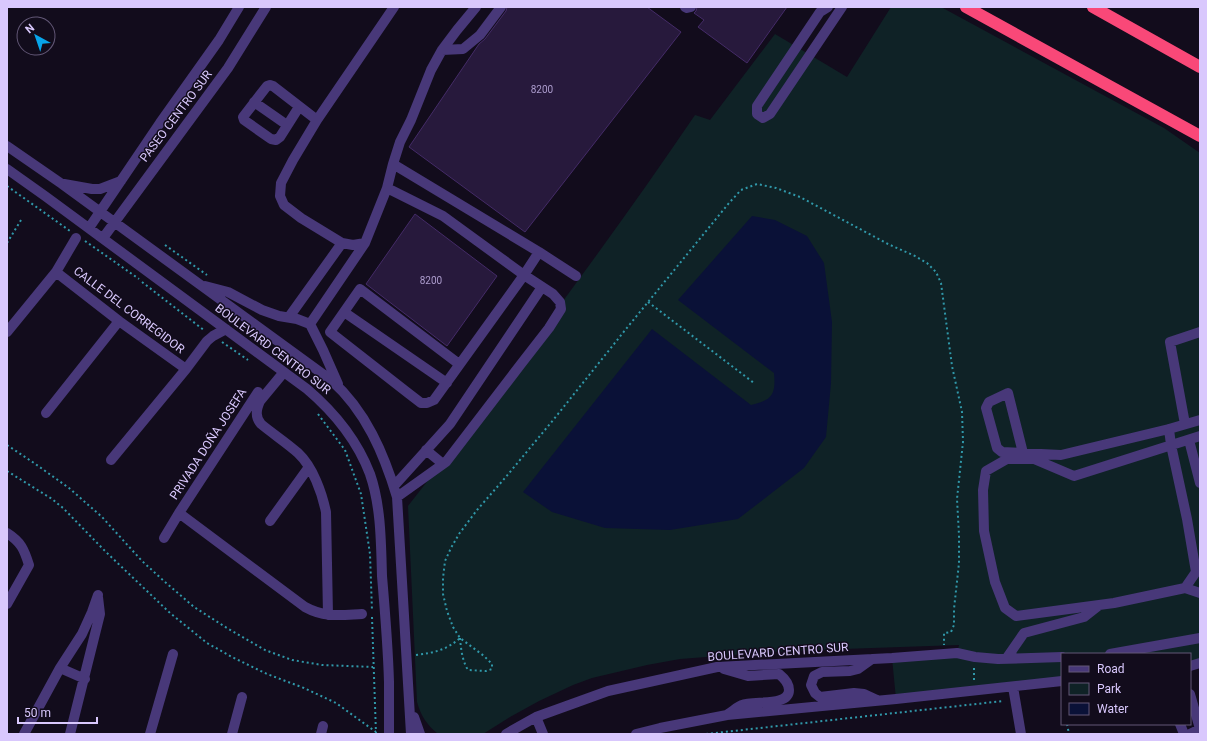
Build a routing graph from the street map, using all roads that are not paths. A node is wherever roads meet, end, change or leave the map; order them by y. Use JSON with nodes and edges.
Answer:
{"nodes":[{"id":1,"x":239,"y":7,"type":"edge"},
{"id":2,"x":266,"y":7,"type":"edge"},
{"id":3,"x":476,"y":7,"type":"edge"},
{"id":4,"x":501,"y":7,"type":"edge"},
{"id":5,"x":685,"y":7,"type":"edge"},
{"id":6,"x":690,"y":7,"type":"edge"},
{"id":7,"x":828,"y":7,"type":"edge"},
{"id":8,"x":842,"y":7,"type":"edge"},
{"id":9,"x":966,"y":7,"type":"edge"},
{"id":10,"x":1093,"y":7,"type":"edge"},
{"id":11,"x":389,"y":9,"type":"edge"},
{"id":12,"x":442,"y":50,"type":"junction"},
{"id":13,"x":1200,"y":66,"type":"edge"},
{"id":14,"x":254,"y":102,"type":"junction"},
{"id":15,"x":299,"y":107,"type":"junction"},
{"id":16,"x":317,"y":120,"type":"junction"},
{"id":17,"x":288,"y":125,"type":"junction"},
{"id":18,"x":1200,"y":136,"type":"edge"},
{"id":19,"x":7,"y":146,"type":"edge"},
{"id":20,"x":393,"y":164,"type":"junction"},
{"id":21,"x":7,"y":169,"type":"edge"},
{"id":22,"x":121,"y":181,"type":"junction"},
{"id":23,"x":62,"y":184,"type":"junction"},
{"id":24,"x":388,"y":188,"type":"junction"},
{"id":25,"x":110,"y":197,"type":"junction"},
{"id":26,"x":452,"y":200,"type":"junction"},
{"id":27,"x":126,"y":206,"type":"junction"},
{"id":28,"x":100,"y":212,"type":"junction"},
{"id":29,"x":443,"y":216,"type":"junction"},
{"id":30,"x":114,"y":222,"type":"junction"},
{"id":31,"x":89,"y":228,"type":"junction"},
{"id":32,"x":76,"y":238,"type":"dead end"},
{"id":33,"x":103,"y":238,"type":"junction"},
{"id":34,"x":342,"y":243,"type":"junction"},
{"id":35,"x":365,"y":243,"type":"junction"},
{"id":36,"x":539,"y":252,"type":"junction"},
{"id":37,"x":56,"y":272,"type":"junction"},
{"id":38,"x":524,"y":275,"type":"junction"},
{"id":39,"x":576,"y":276,"type":"dead end"},
{"id":40,"x":200,"y":285,"type":"junction"},
{"id":41,"x":542,"y":287,"type":"junction"},
{"id":42,"x":344,"y":312,"type":"junction"},
{"id":43,"x":289,"y":317,"type":"junction"},
{"id":44,"x":212,"y":318,"type":"junction"},
{"id":45,"x":120,"y":321,"type":"junction"},
{"id":46,"x":310,"y":324,"type":"junction"},
{"id":47,"x":226,"y":329,"type":"junction"},
{"id":48,"x":7,"y":332,"type":"edge"},
{"id":49,"x":1200,"y":334,"type":"edge"},
{"id":50,"x":207,"y":341,"type":"junction"},
{"id":51,"x":459,"y":364,"type":"junction"},
{"id":52,"x":186,"y":369,"type":"junction"},
{"id":53,"x":282,"y":370,"type":"junction"},
{"id":54,"x":447,"y":383,"type":"junction"},
{"id":55,"x":339,"y":387,"type":"junction"},
{"id":56,"x":46,"y":413,"type":"dead end"},
{"id":57,"x":1200,"y":420,"type":"edge"},
{"id":58,"x":1185,"y":424,"type":"junction"},
{"id":59,"x":1169,"y":429,"type":"junction"},
{"id":60,"x":1200,"y":436,"type":"edge"},
{"id":61,"x":1190,"y":440,"type":"junction"},
{"id":62,"x":1171,"y":445,"type":"junction"},
{"id":63,"x":426,"y":450,"type":"junction"},
{"id":64,"x":1023,"y":453,"type":"junction"},
{"id":65,"x":1054,"y":455,"type":"junction"},
{"id":66,"x":111,"y":460,"type":"dead end"},
{"id":67,"x":443,"y":464,"type":"junction"},
{"id":68,"x":309,"y":467,"type":"junction"},
{"id":69,"x":1057,"y":469,"type":"junction"},
{"id":70,"x":1200,"y":483,"type":"edge"},
{"id":71,"x":394,"y":486,"type":"junction"},
{"id":72,"x":397,"y":497,"type":"junction"},
{"id":73,"x":179,"y":513,"type":"junction"},
{"id":74,"x":270,"y":521,"type":"dead end"},
{"id":75,"x":7,"y":533,"type":"edge"},
{"id":76,"x":164,"y":538,"type":"dead end"},
{"id":77,"x":1185,"y":588,"type":"junction"},
{"id":78,"x":1200,"y":593,"type":"edge"},
{"id":79,"x":7,"y":604,"type":"edge"},
{"id":80,"x":1098,"y":606,"type":"junction"},
{"id":81,"x":362,"y":614,"type":"dead end"},
{"id":82,"x":328,"y":615,"type":"junction"},
{"id":83,"x":1200,"y":638,"type":"edge"},
{"id":84,"x":1116,"y":653,"type":"edge"},
{"id":85,"x":173,"y":654,"type":"dead end"},
{"id":86,"x":1061,"y":657,"type":"edge"},
{"id":87,"x":872,"y":659,"type":"junction"},
{"id":88,"x":1006,"y":659,"type":"junction"},
{"id":89,"x":717,"y":667,"type":"junction"},
{"id":90,"x":60,"y":668,"type":"junction"},
{"id":91,"x":85,"y":679,"type":"junction"},
{"id":92,"x":1061,"y":681,"type":"edge"},
{"id":93,"x":1013,"y":687,"type":"junction"},
{"id":94,"x":242,"y":697,"type":"dead end"},
{"id":95,"x":1191,"y":698,"type":"edge"},
{"id":96,"x":878,"y":700,"type":"junction"},
{"id":97,"x":410,"y":706,"type":"junction"},
{"id":98,"x":727,"y":715,"type":"junction"},
{"id":99,"x":536,"y":717,"type":"junction"},
{"id":100,"x":1200,"y":729,"type":"edge"},
{"id":101,"x":24,"y":734,"type":"edge"},
{"id":102,"x":70,"y":734,"type":"edge"},
{"id":103,"x":150,"y":734,"type":"edge"},
{"id":104,"x":232,"y":734,"type":"edge"},
{"id":105,"x":389,"y":734,"type":"edge"},
{"id":106,"x":411,"y":734,"type":"edge"},
{"id":107,"x":420,"y":734,"type":"edge"},
{"id":108,"x":506,"y":734,"type":"edge"},
{"id":109,"x":543,"y":734,"type":"edge"},
{"id":110,"x":636,"y":734,"type":"edge"},
{"id":111,"x":1021,"y":734,"type":"edge"},
{"id":112,"x":1190,"y":734,"type":"edge"}],
"edges":[{"from":1,"to":22,"type":"street","name":"PASEO CENTRO SUR"},
{"from":2,"to":27,"type":"street","name":"PASEO CENTRO SUR"},
{"from":3,"to":12,"type":"street"},
{"from":4,"to":12,"type":"street"},
{"from":5,"to":6,"type":"street"},
{"from":7,"to":8,"type":"street"},
{"from":9,"to":18,"type":"highway"},
{"from":10,"to":13,"type":"highway"},
{"from":11,"to":16,"type":"street"},
{"from":12,"to":20,"type":"street"},
{"from":14,"to":15,"type":"street"},
{"from":14,"to":17,"type":"street"},
{"from":14,"to":17,"type":"street"},
{"from":15,"to":16,"type":"street"},
{"from":15,"to":17,"type":"street"},
{"from":16,"to":34,"type":"street"},
{"from":19,"to":23,"type":"street","name":"BOULEVARD CENTRO SUR"},
{"from":20,"to":24,"type":"street"},
{"from":20,"to":26,"type":"street"},
{"from":21,"to":31,"type":"street","name":"BOULEVARD CENTRO SUR"},
{"from":22,"to":23,"type":"street"},
{"from":22,"to":25,"type":"street","name":"PASEO CENTRO SUR"},
{"from":23,"to":28,"type":"street","name":"BOULEVARD CENTRO SUR"},
{"from":24,"to":29,"type":"street"},
{"from":24,"to":35,"type":"street"},
{"from":25,"to":27,"type":"street"},
{"from":25,"to":28,"type":"street","name":"PASEO CENTRO SUR"},
{"from":26,"to":29,"type":"street"},
{"from":26,"to":36,"type":"street"},
{"from":27,"to":30,"type":"street","name":"PASEO CENTRO SUR"},
{"from":28,"to":30,"type":"street","name":"BOULEVARD CENTRO SUR"},
{"from":28,"to":31,"type":"street","name":"PASEO CENTRO SUR"},
{"from":29,"to":38,"type":"street"},
{"from":30,"to":33,"type":"street","name":"PASEO CENTRO SUR"},
{"from":30,"to":40,"type":"street","name":"BOULEVARD CENTRO SUR"},
{"from":31,"to":33,"type":"street","name":"BOULEVARD CENTRO SUR"},
{"from":32,"to":37,"type":"street"},
{"from":33,"to":44,"type":"street","name":"BOULEVARD CENTRO SUR"},
{"from":34,"to":35,"type":"street"},
{"from":34,"to":43,"type":"street"},
{"from":35,"to":46,"type":"street"},
{"from":36,"to":38,"type":"street"},
{"from":36,"to":39,"type":"street"},
{"from":37,"to":45,"type":"street","name":"CALLE DEL CORREGIDOR"},
{"from":37,"to":48,"type":"street"},
{"from":38,"to":41,"type":"street"},
{"from":38,"to":51,"type":"street"},
{"from":40,"to":43,"type":"street"},
{"from":40,"to":55,"type":"street","name":"BOULEVARD CENTRO SUR"},
{"from":41,"to":63,"type":"street"},
{"from":41,"to":67,"type":"street"},
{"from":42,"to":51,"type":"street"},
{"from":42,"to":54,"type":"street"},
{"from":42,"to":54,"type":"street"},
{"from":43,"to":46,"type":"street"},
{"from":44,"to":47,"type":"street","name":"BOULEVARD CENTRO SUR"},
{"from":44,"to":50,"type":"street"},
{"from":45,"to":52,"type":"street","name":"CALLE DEL CORREGIDOR"},
{"from":45,"to":56,"type":"street"},
{"from":46,"to":55,"type":"street"},
{"from":47,"to":50,"type":"street"},
{"from":47,"to":53,"type":"street","name":"BOULEVARD CENTRO SUR"},
{"from":49,"to":58,"type":"street"},
{"from":50,"to":52,"type":"street"},
{"from":51,"to":54,"type":"street"},
{"from":52,"to":66,"type":"street"},
{"from":53,"to":68,"type":"street","name":"PRIVADA DOÑA JOSEFA"},
{"from":53,"to":73,"type":"street","name":"PRIVADA DOÑA JOSEFA"},
{"from":53,"to":105,"type":"street","name":"BOULEVARD CENTRO SUR"},
{"from":55,"to":71,"type":"street","name":"BOULEVARD CENTRO SUR"},
{"from":57,"to":58,"type":"street"},
{"from":58,"to":59,"type":"street"},
{"from":59,"to":62,"type":"street"},
{"from":59,"to":65,"type":"street"},
{"from":60,"to":61,"type":"street"},
{"from":61,"to":62,"type":"street"},
{"from":61,"to":70,"type":"street"},
{"from":62,"to":69,"type":"street"},
{"from":62,"to":77,"type":"street"},
{"from":63,"to":67,"type":"street"},
{"from":63,"to":71,"type":"street"},
{"from":64,"to":64,"type":"street"},
{"from":64,"to":65,"type":"street"},
{"from":65,"to":69,"type":"street"},
{"from":67,"to":72,"type":"street"},
{"from":68,"to":74,"type":"street"},
{"from":68,"to":82,"type":"street"},
{"from":69,"to":80,"type":"street"},
{"from":71,"to":72,"type":"street","name":"BOULEVARD CENTRO SUR"},
{"from":72,"to":97,"type":"street","name":"BOULEVARD CENTRO SUR"},
{"from":73,"to":76,"type":"street","name":"PRIVADA DOÑA JOSEFA"},
{"from":73,"to":82,"type":"street"},
{"from":75,"to":79,"type":"street"},
{"from":77,"to":78,"type":"street"},
{"from":77,"to":80,"type":"street"},
{"from":80,"to":88,"type":"street"},
{"from":81,"to":82,"type":"street"},
{"from":83,"to":84,"type":"street"},
{"from":85,"to":103,"type":"street"},
{"from":86,"to":88,"type":"street","name":"BOULEVARD CENTRO SUR"},
{"from":87,"to":88,"type":"street","name":"BOULEVARD CENTRO SUR"},
{"from":87,"to":89,"type":"street","name":"BOULEVARD CENTRO SUR"},
{"from":87,"to":96,"type":"street"},
{"from":89,"to":98,"type":"street"},
{"from":89,"to":99,"type":"street","name":"BOULEVARD CENTRO SUR"},
{"from":90,"to":91,"type":"street"},
{"from":90,"to":91,"type":"street"},
{"from":90,"to":101,"type":"street"},
{"from":91,"to":102,"type":"street"},
{"from":92,"to":93,"type":"street"},
{"from":93,"to":96,"type":"street"},
{"from":93,"to":111,"type":"street"},
{"from":94,"to":104,"type":"street"},
{"from":95,"to":100,"type":"street"},
{"from":96,"to":98,"type":"street"},
{"from":97,"to":106,"type":"street","name":"BOULEVARD CENTRO SUR"},
{"from":97,"to":107,"type":"street","name":"BOULEVARD CENTRO SUR"},
{"from":98,"to":110,"type":"street"},
{"from":99,"to":108,"type":"street","name":"BOULEVARD CENTRO SUR"},
{"from":99,"to":109,"type":"street"},
{"from":100,"to":112,"type":"street"}]}
